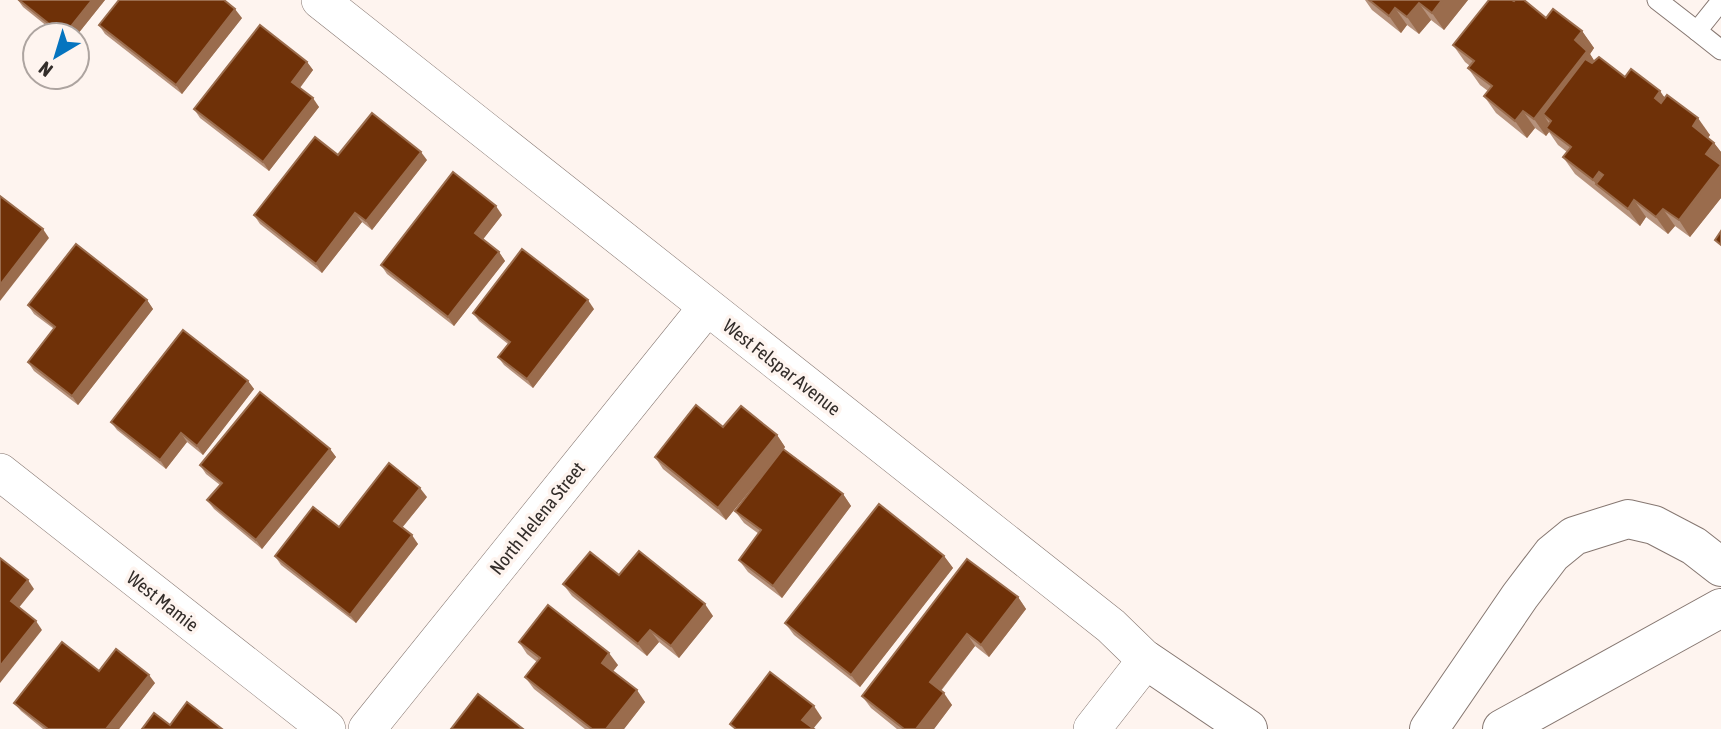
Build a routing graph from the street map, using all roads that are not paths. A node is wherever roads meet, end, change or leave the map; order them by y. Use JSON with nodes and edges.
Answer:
{"nodes":[{"id":1,"x":320,"y":0,"type":"edge"},
{"id":2,"x":1657,"y":0,"type":"edge"},
{"id":3,"x":1721,"y":1,"type":"edge"},
{"id":4,"x":1697,"y":32,"type":"junction"},
{"id":5,"x":1721,"y":50,"type":"edge"},
{"id":6,"x":707,"y":307,"type":"junction"},
{"id":7,"x":0,"y":472,"type":"edge"},
{"id":8,"x":1721,"y":567,"type":"edge"},
{"id":9,"x":1721,"y":608,"type":"edge"},
{"id":10,"x":1146,"y":660,"type":"junction"},
{"id":11,"x":327,"y":729,"type":"edge"},
{"id":12,"x":367,"y":729,"type":"edge"},
{"id":13,"x":1092,"y":729,"type":"edge"},
{"id":14,"x":1248,"y":729,"type":"edge"},
{"id":15,"x":1429,"y":729,"type":"edge"},
{"id":16,"x":1502,"y":729,"type":"edge"}],
"edges":[{"from":1,"to":6,"type":"street","name":"West Felspar Avenue"},
{"from":2,"to":4,"type":"lane"},
{"from":3,"to":4,"type":"lane"},
{"from":4,"to":5,"type":"lane"},
{"from":6,"to":10,"type":"street","name":"West Felspar Avenue"},
{"from":6,"to":12,"type":"street","name":"North Helena Street"},
{"from":7,"to":11,"type":"street","name":"West Mamie"},
{"from":8,"to":15,"type":"street"},
{"from":9,"to":16,"type":"street"},
{"from":10,"to":13,"type":"street"},
{"from":10,"to":14,"type":"street","name":"West Felspar Avenue"}]}
